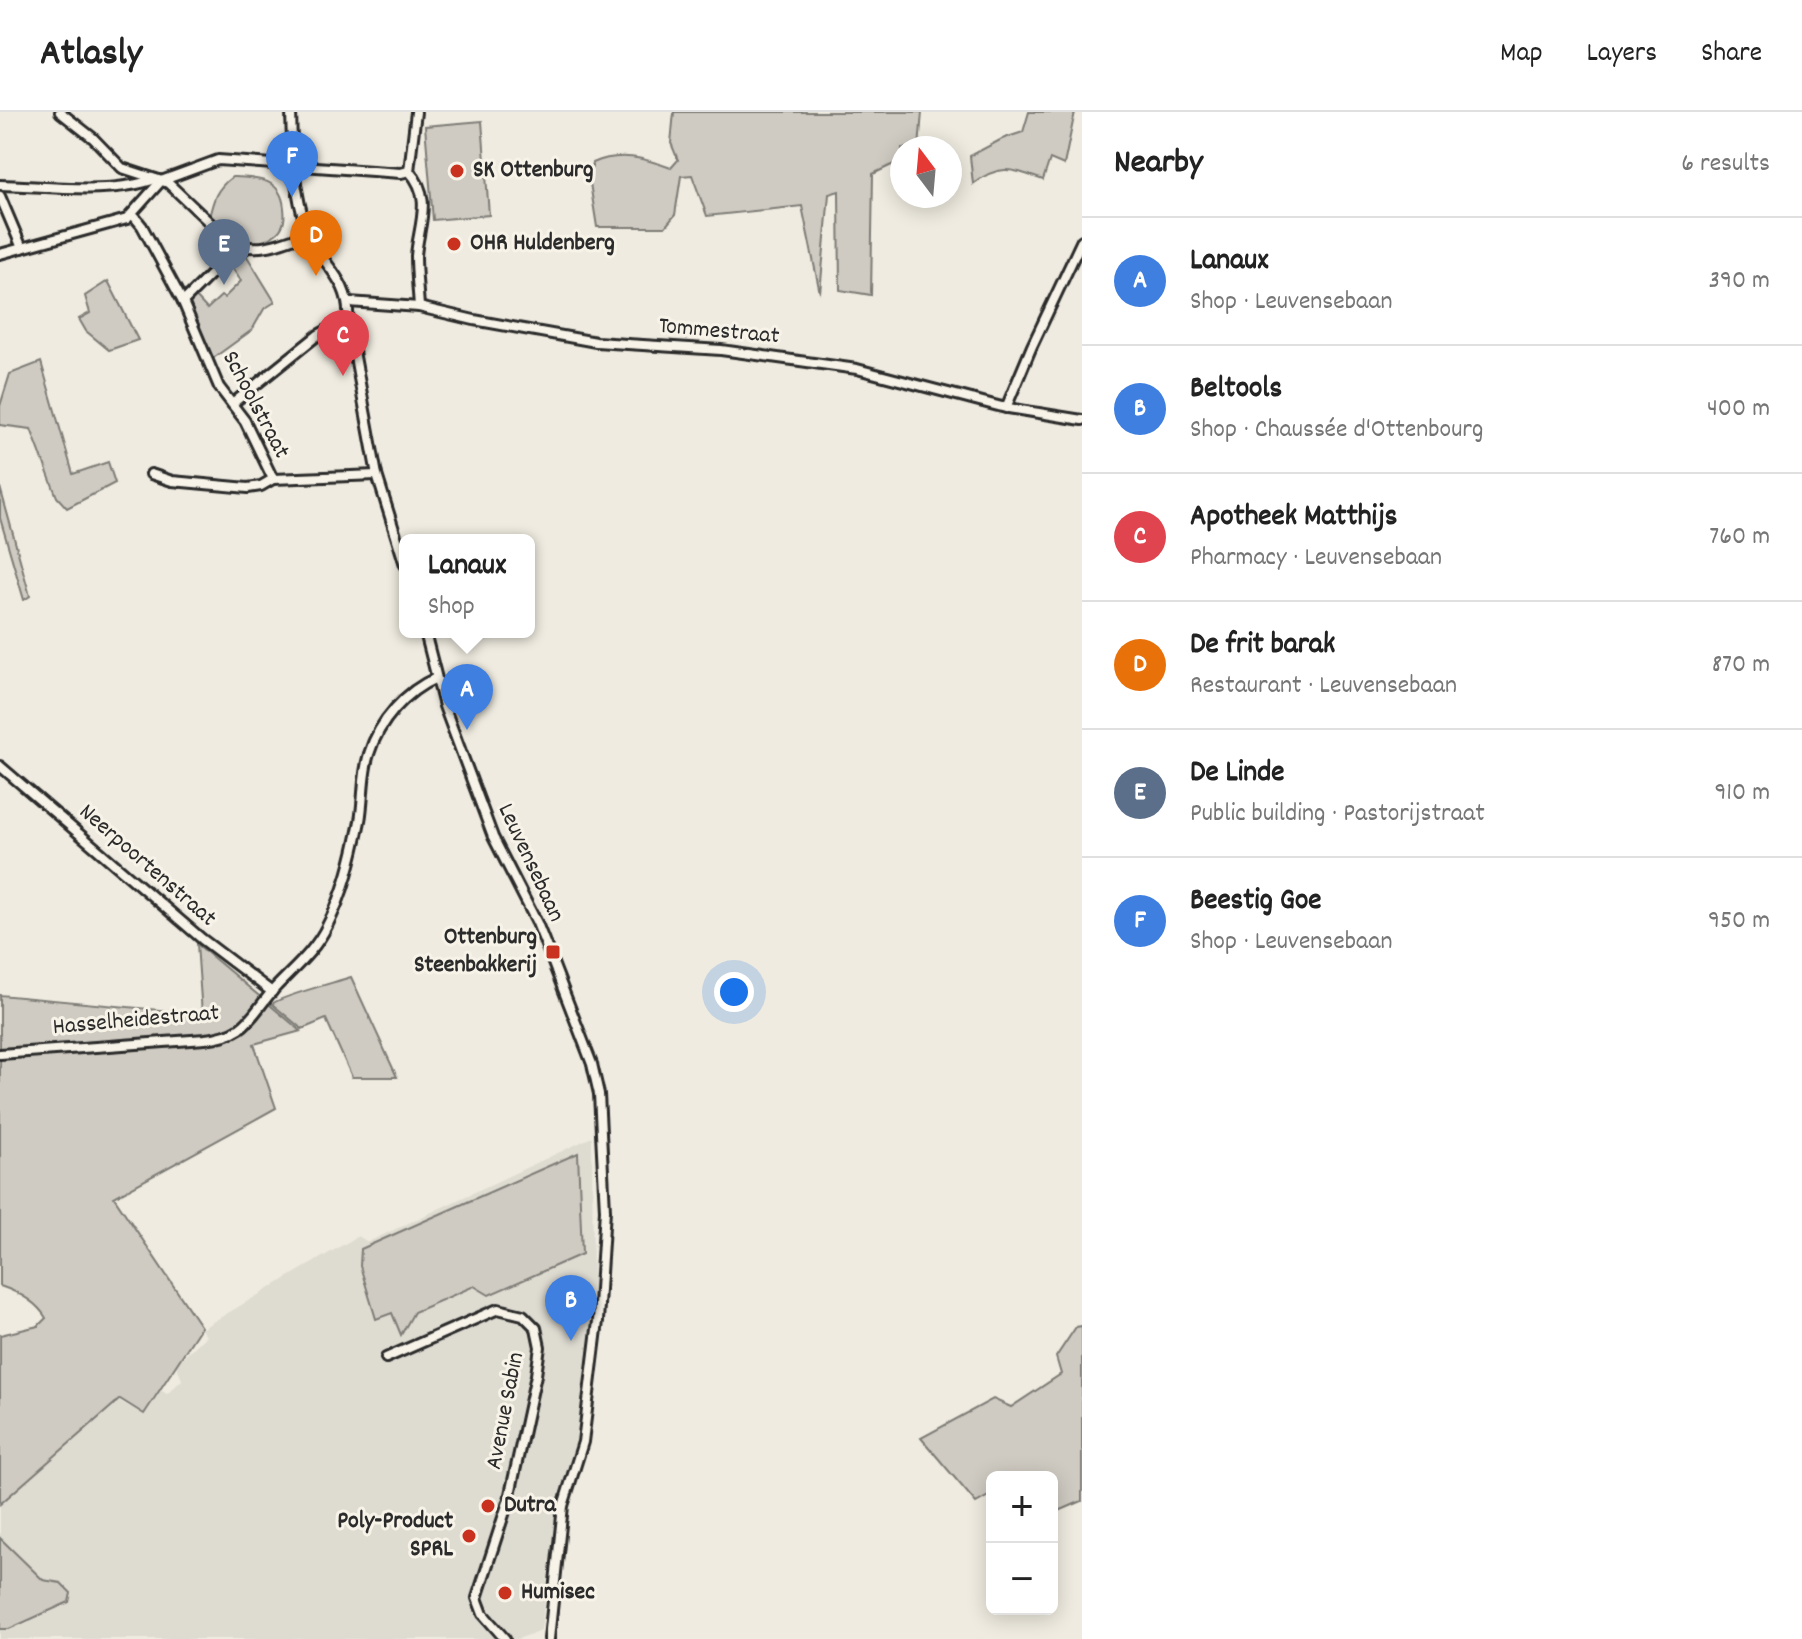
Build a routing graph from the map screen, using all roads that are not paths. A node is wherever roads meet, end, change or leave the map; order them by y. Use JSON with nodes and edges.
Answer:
{"nodes":[{"id":1,"x":60,"y":112,"type":"edge"},
{"id":2,"x":291,"y":112,"type":"edge"},
{"id":3,"x":416,"y":112,"type":"edge"},
{"id":4,"x":293,"y":166,"type":"junction"},
{"id":5,"x":409,"y":171,"type":"junction"},
{"id":6,"x":158,"y":180,"type":"junction"},
{"id":7,"x":0,"y":185,"type":"edge"},
{"id":8,"x":0,"y":196,"type":"edge"},
{"id":9,"x":133,"y":215,"type":"junction"},
{"id":10,"x":308,"y":233,"type":"junction"},
{"id":11,"x":1082,"y":240,"type":"edge"},
{"id":12,"x":229,"y":241,"type":"junction"},
{"id":13,"x":22,"y":248,"type":"junction"},
{"id":14,"x":246,"y":249,"type":"junction"},
{"id":15,"x":0,"y":254,"type":"edge"},
{"id":16,"x":229,"y":256,"type":"junction"},
{"id":17,"x":183,"y":302,"type":"junction"},
{"id":18,"x":349,"y":302,"type":"junction"},
{"id":19,"x":419,"y":307,"type":"junction"},
{"id":20,"x":348,"y":319,"type":"junction"},
{"id":21,"x":232,"y":404,"type":"junction"},
{"id":22,"x":1006,"y":408,"type":"junction"},
{"id":23,"x":1082,"y":420,"type":"edge"},
{"id":24,"x":151,"y":474,"type":"dead end"},
{"id":25,"x":377,"y":475,"type":"junction"},
{"id":26,"x":273,"y":479,"type":"junction"},
{"id":27,"x":399,"y":546,"type":"edge"},
{"id":28,"x":426,"y":638,"type":"edge"},
{"id":29,"x":436,"y":678,"type":"junction"},
{"id":30,"x":0,"y":766,"type":"edge"},
{"id":31,"x":272,"y":992,"type":"junction"},
{"id":32,"x":0,"y":1054,"type":"edge"},
{"id":33,"x":386,"y":1358,"type":"dead end"},
{"id":34,"x":547,"y":1637,"type":"edge"},
{"id":35,"x":505,"y":1639,"type":"edge"}],
"edges":[{"from":1,"to":6,"type":"street"},
{"from":2,"to":4,"type":"street"},
{"from":3,"to":5,"type":"street"},
{"from":4,"to":5,"type":"street"},
{"from":4,"to":6,"type":"street"},
{"from":4,"to":10,"type":"street"},
{"from":5,"to":19,"type":"street"},
{"from":6,"to":7,"type":"street"},
{"from":6,"to":9,"type":"street"},
{"from":6,"to":12,"type":"street"},
{"from":8,"to":13,"type":"street"},
{"from":9,"to":13,"type":"street"},
{"from":9,"to":17,"type":"street","name":"Schoolstraat"},
{"from":10,"to":14,"type":"street"},
{"from":10,"to":18,"type":"street"},
{"from":11,"to":22,"type":"street"},
{"from":12,"to":14,"type":"street"},
{"from":12,"to":16,"type":"street"},
{"from":13,"to":15,"type":"street"},
{"from":14,"to":16,"type":"street"},
{"from":16,"to":17,"type":"street"},
{"from":17,"to":21,"type":"street","name":"Schoolstraat"},
{"from":18,"to":19,"type":"street","name":"Tommestraat"},
{"from":18,"to":20,"type":"street"},
{"from":19,"to":22,"type":"street","name":"Tommestraat"},
{"from":20,"to":21,"type":"street"},
{"from":20,"to":25,"type":"street"},
{"from":21,"to":26,"type":"street","name":"Schoolstraat"},
{"from":22,"to":23,"type":"street","name":"Tommestraat"},
{"from":24,"to":26,"type":"street"},
{"from":25,"to":26,"type":"street","name":"Schoolstraat"},
{"from":25,"to":27,"type":"street"},
{"from":28,"to":29,"type":"street","name":"Leuvensebaan"},
{"from":29,"to":31,"type":"street","name":"Hasselheidestraat"},
{"from":29,"to":34,"type":"street","name":"Leuvensebaan"},
{"from":30,"to":31,"type":"street","name":"Neerpoortenstraat"},
{"from":31,"to":32,"type":"street","name":"Hasselheidestraat"},
{"from":33,"to":35,"type":"street","name":"Avenue Sabin"}]}
